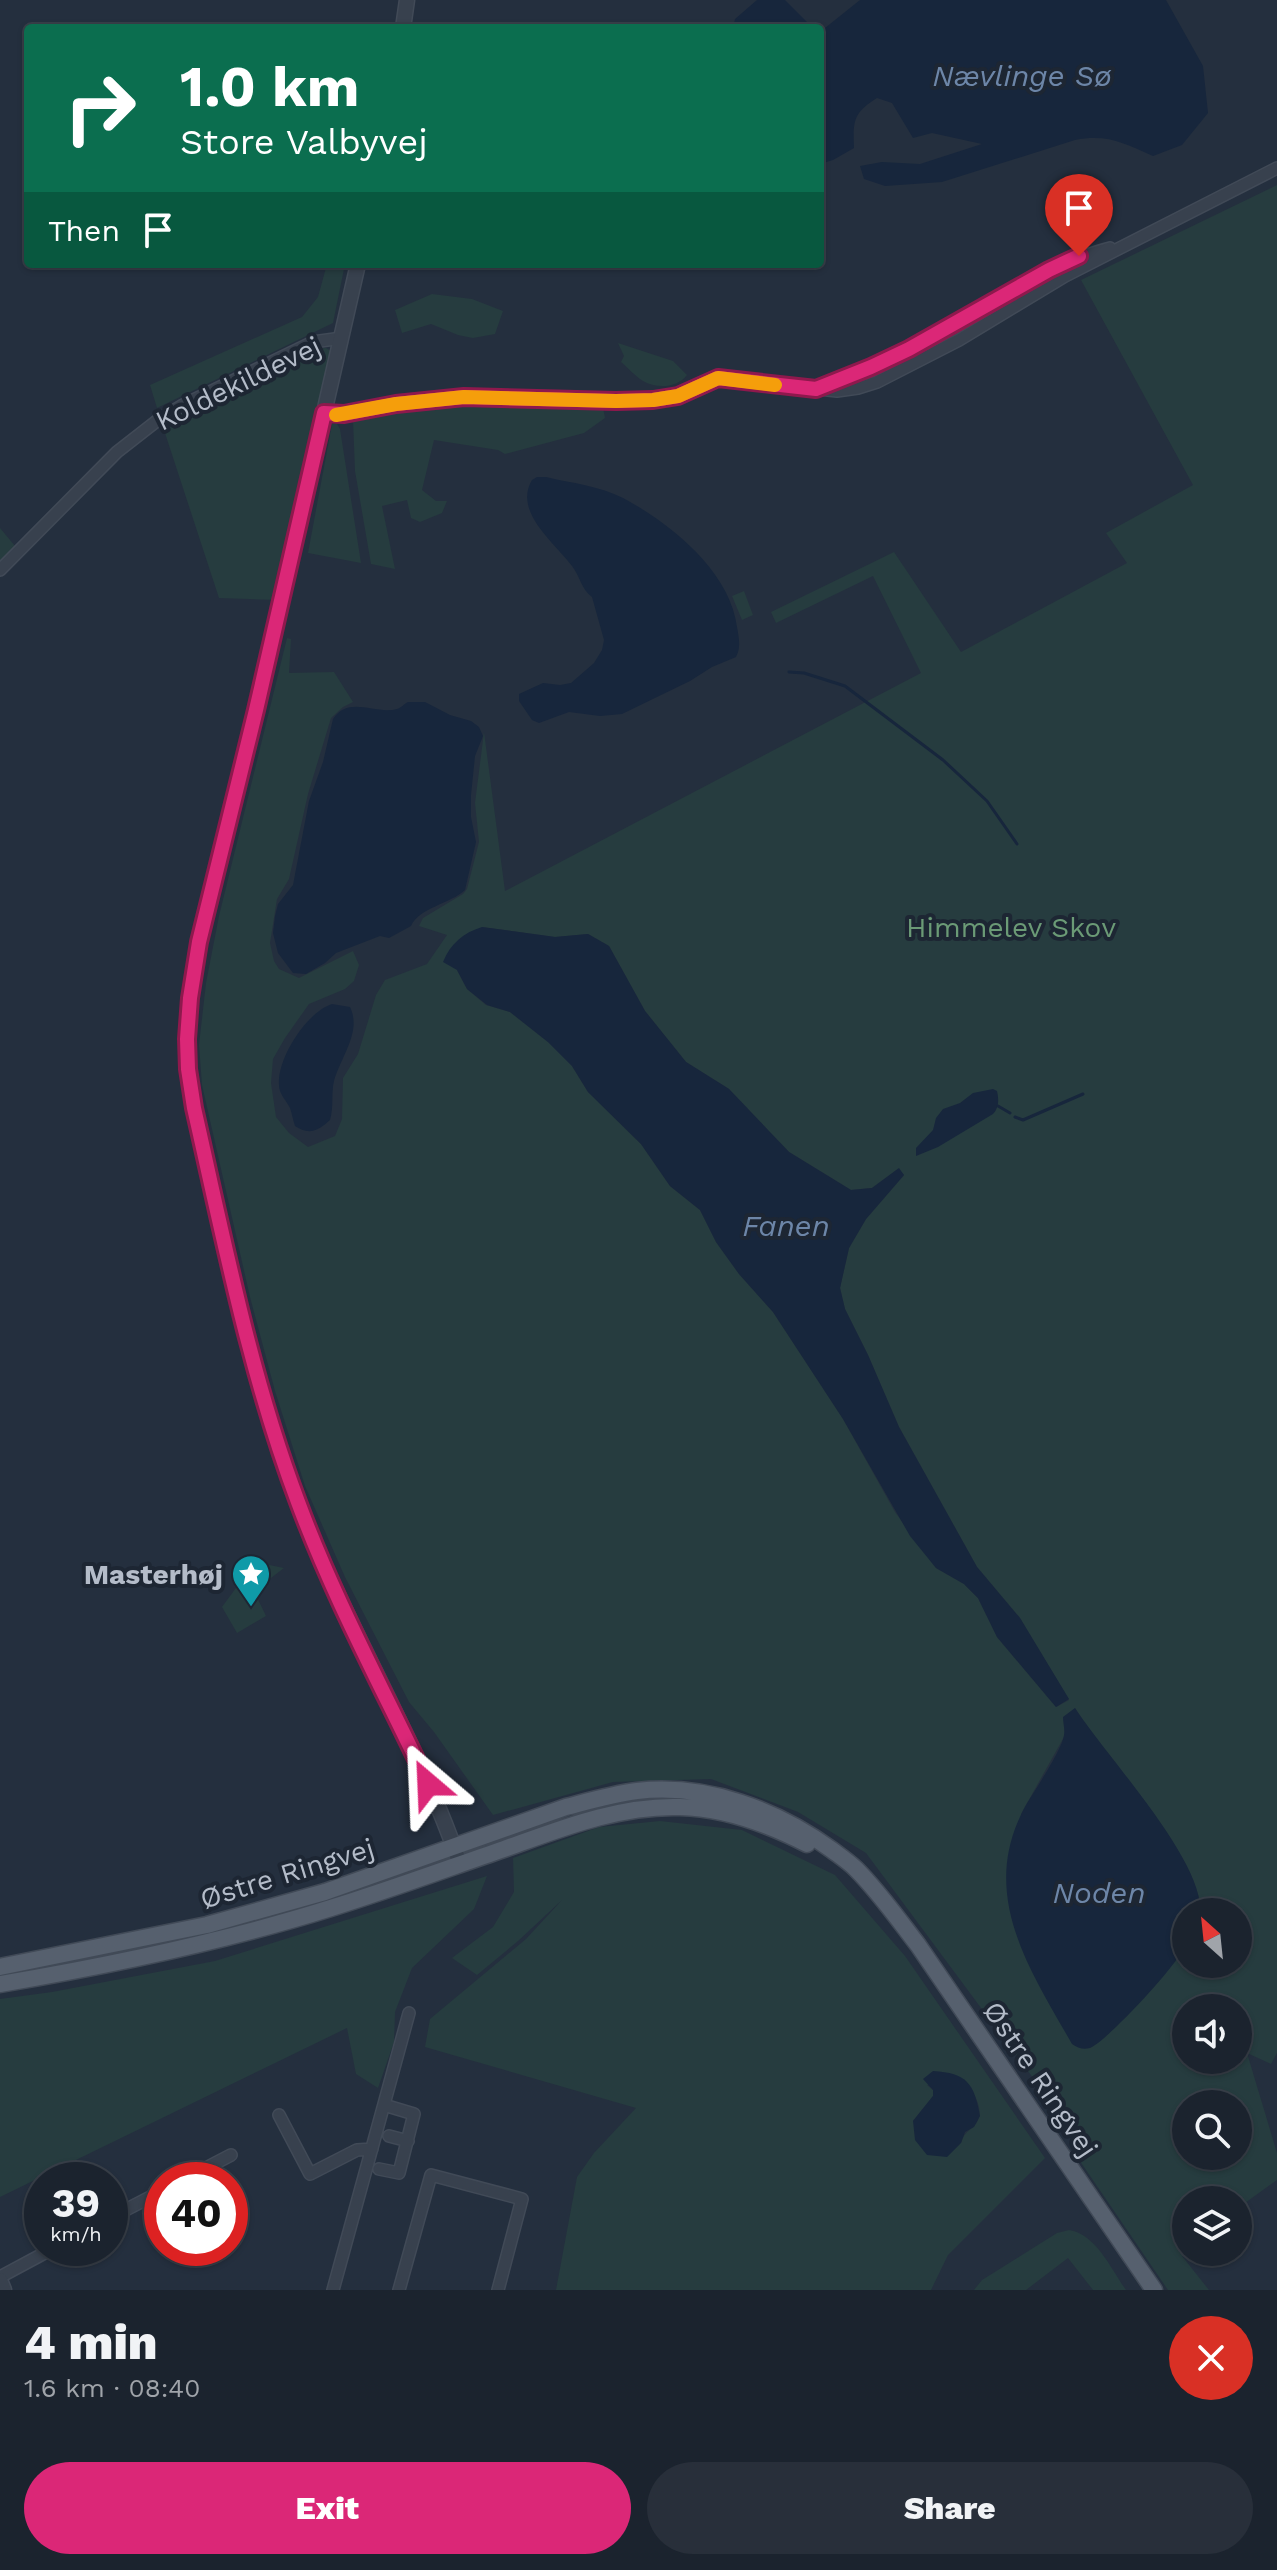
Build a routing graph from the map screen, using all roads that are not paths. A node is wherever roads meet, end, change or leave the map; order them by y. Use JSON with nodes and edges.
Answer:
{"nodes":[{"id":1,"x":407,"y":0,"type":"edge"},
{"id":2,"x":404,"y":24,"type":"edge"},
{"id":3,"x":1277,"y":168,"type":"edge"},
{"id":4,"x":357,"y":268,"type":"edge"},
{"id":5,"x":342,"y":338,"type":"junction"},
{"id":6,"x":324,"y":413,"type":"junction"},
{"id":7,"x":0,"y":570,"type":"edge"},
{"id":8,"x":454,"y":1847,"type":"junction"},
{"id":9,"x":460,"y":1864,"type":"junction"},
{"id":10,"x":883,"y":1899,"type":"junction"},
{"id":11,"x":0,"y":1967,"type":"edge"},
{"id":12,"x":0,"y":1984,"type":"edge"},
{"id":13,"x":409,"y":2013,"type":"dead end"},
{"id":14,"x":384,"y":2105,"type":"junction"},
{"id":15,"x":279,"y":2115,"type":"dead end"},
{"id":16,"x":389,"y":2136,"type":"dead end"},
{"id":17,"x":408,"y":2141,"type":"junction"},
{"id":18,"x":372,"y":2149,"type":"junction"},
{"id":19,"x":231,"y":2155,"type":"dead end"},
{"id":20,"x":218,"y":2162,"type":"edge"},
{"id":21,"x":379,"y":2169,"type":"dead end"},
{"id":22,"x":24,"y":2265,"type":"edge"},
{"id":23,"x":0,"y":2278,"type":"edge"},
{"id":24,"x":4,"y":2290,"type":"edge"},
{"id":25,"x":333,"y":2290,"type":"edge"},
{"id":26,"x":399,"y":2290,"type":"edge"},
{"id":27,"x":498,"y":2290,"type":"edge"},
{"id":28,"x":1154,"y":2290,"type":"edge"}],
"edges":[{"from":1,"to":2,"type":"street"},
{"from":3,"to":6,"type":"street"},
{"from":4,"to":5,"type":"street"},
{"from":5,"to":6,"type":"street"},
{"from":5,"to":7,"type":"street","name":"Koldekildevej"},
{"from":6,"to":8,"type":"street"},
{"from":8,"to":9,"type":"street"},
{"from":8,"to":10,"type":"main road","name":"Østre Ringvej"},
{"from":8,"to":11,"type":"main road","name":"Østre Ringvej"},
{"from":9,"to":10,"type":"main road","name":"Østre Ringvej"},
{"from":9,"to":12,"type":"main road","name":"Østre Ringvej"},
{"from":10,"to":28,"type":"main road","name":"Østre Ringvej"},
{"from":13,"to":14,"type":"street"},
{"from":14,"to":17,"type":"street"},
{"from":14,"to":18,"type":"street"},
{"from":15,"to":18,"type":"street"},
{"from":16,"to":17,"type":"street"},
{"from":17,"to":21,"type":"street"},
{"from":18,"to":25,"type":"street"},
{"from":19,"to":20,"type":"street"},
{"from":22,"to":23,"type":"street"},
{"from":23,"to":24,"type":"street"},
{"from":26,"to":27,"type":"street"}]}
